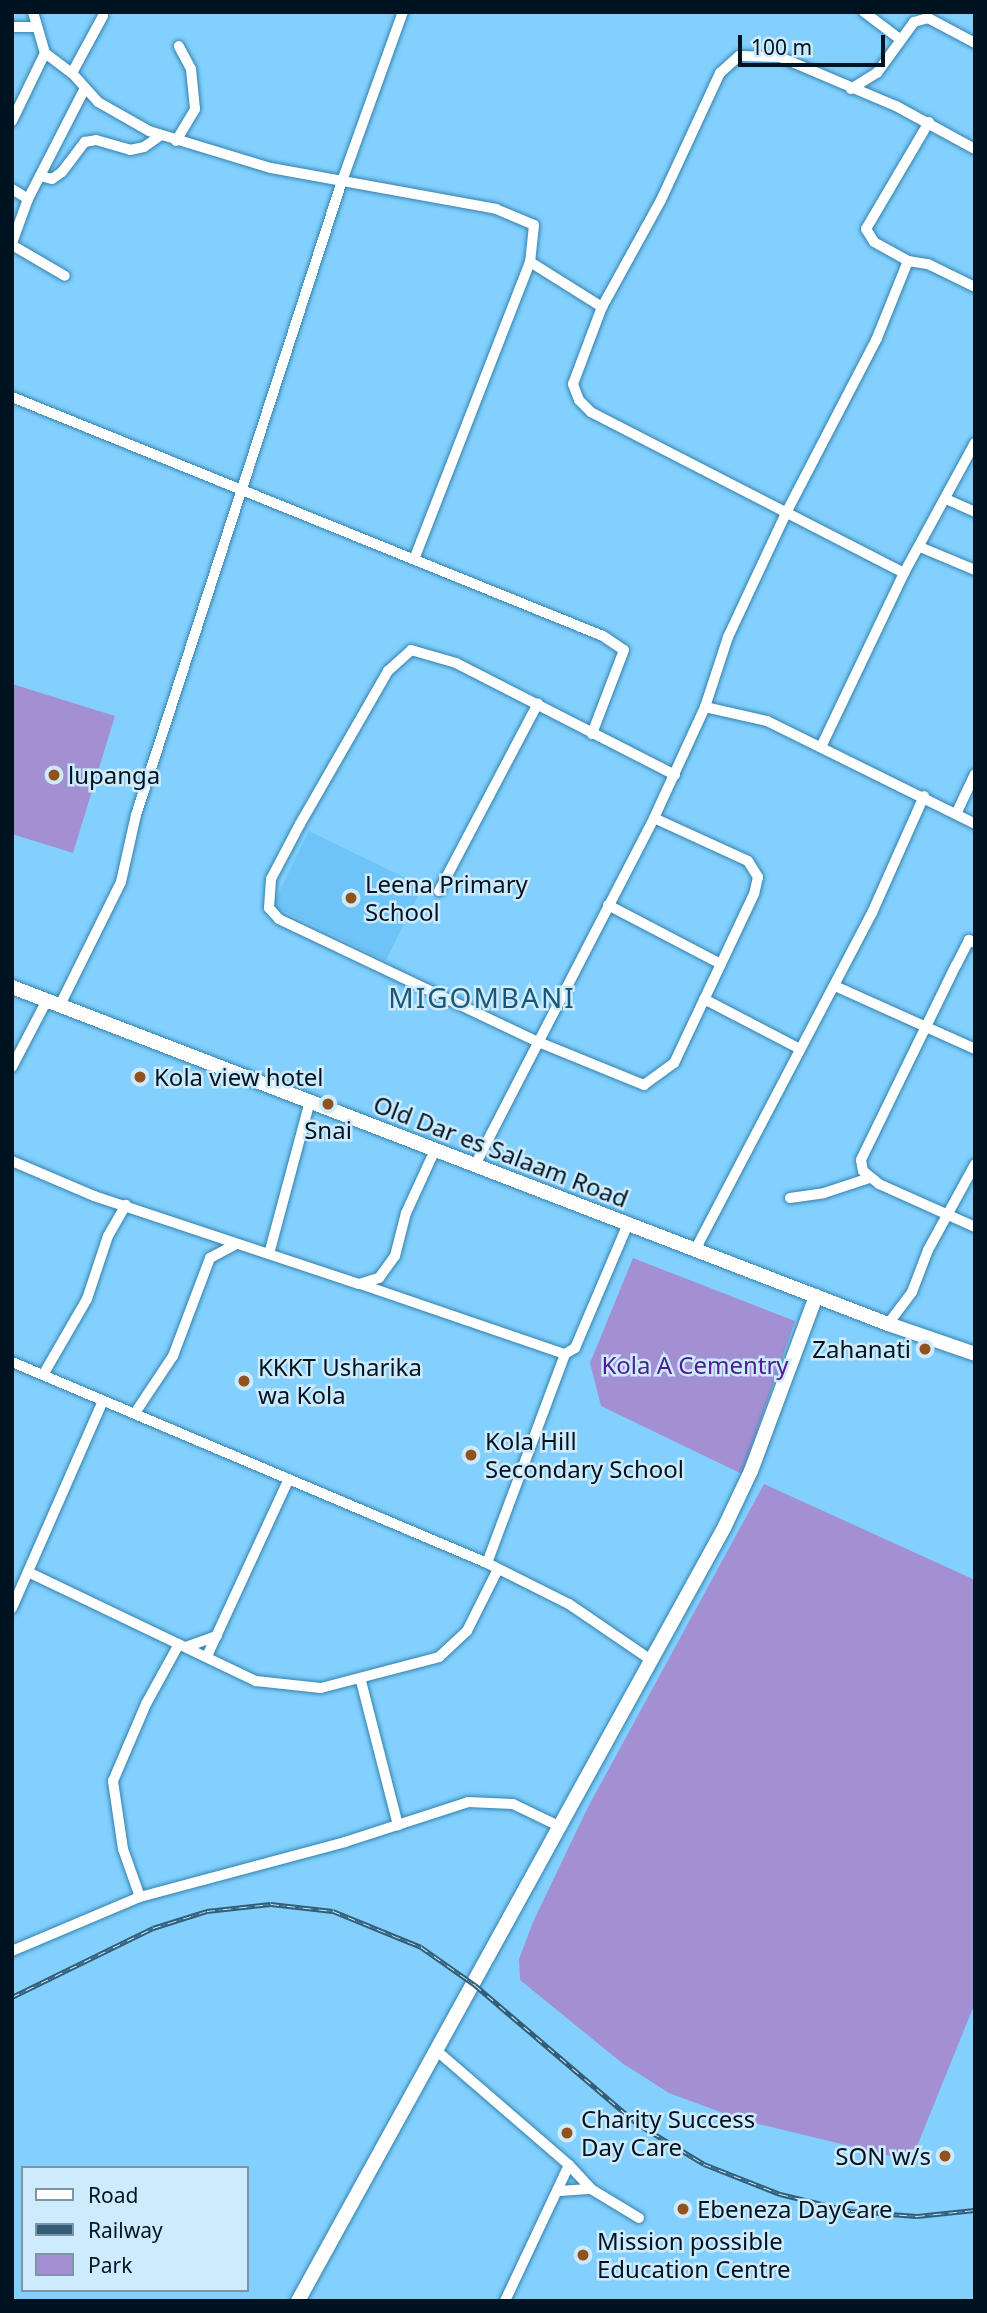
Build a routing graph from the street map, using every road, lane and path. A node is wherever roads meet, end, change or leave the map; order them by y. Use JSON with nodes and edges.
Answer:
{"nodes":[{"id":1,"x":33,"y":12,"type":"edge"},
{"id":2,"x":403,"y":12,"type":"edge"},
{"id":3,"x":864,"y":12,"type":"edge"},
{"id":4,"x":932,"y":15,"type":"edge"},
{"id":5,"x":103,"y":16,"type":"dead end"},
{"id":6,"x":12,"y":27,"type":"edge"},
{"id":7,"x":34,"y":27,"type":"junction"},
{"id":8,"x":901,"y":40,"type":"junction"},
{"id":9,"x":975,"y":43,"type":"edge"},
{"id":10,"x":179,"y":46,"type":"dead end"},
{"id":11,"x":45,"y":53,"type":"junction"},
{"id":12,"x":72,"y":73,"type":"junction"},
{"id":13,"x":865,"y":82,"type":"junction"},
{"id":14,"x":850,"y":89,"type":"junction"},
{"id":15,"x":84,"y":90,"type":"junction"},
{"id":16,"x":873,"y":97,"type":"junction"},
{"id":17,"x":12,"y":121,"type":"edge"},
{"id":18,"x":929,"y":122,"type":"junction"},
{"id":19,"x":160,"y":136,"type":"junction"},
{"id":20,"x":176,"y":141,"type":"junction"},
{"id":21,"x":975,"y":149,"type":"edge"},
{"id":22,"x":40,"y":176,"type":"junction"},
{"id":23,"x":342,"y":181,"type":"junction"},
{"id":24,"x":12,"y":189,"type":"edge"},
{"id":25,"x":28,"y":199,"type":"junction"},
{"id":26,"x":12,"y":244,"type":"edge"},
{"id":27,"x":908,"y":261,"type":"junction"},
{"id":28,"x":530,"y":262,"type":"junction"},
{"id":29,"x":65,"y":275,"type":"dead end"},
{"id":30,"x":975,"y":287,"type":"edge"},
{"id":31,"x":603,"y":307,"type":"junction"},
{"id":32,"x":12,"y":397,"type":"edge"},
{"id":33,"x":975,"y":443,"type":"edge"},
{"id":34,"x":243,"y":488,"type":"junction"},
{"id":35,"x":946,"y":499,"type":"junction"},
{"id":36,"x":975,"y":512,"type":"edge"},
{"id":37,"x":786,"y":513,"type":"junction"},
{"id":38,"x":920,"y":547,"type":"junction"},
{"id":39,"x":415,"y":557,"type":"junction"},
{"id":40,"x":975,"y":570,"type":"edge"},
{"id":41,"x":904,"y":573,"type":"junction"},
{"id":42,"x":538,"y":703,"type":"junction"},
{"id":43,"x":705,"y":707,"type":"junction"},
{"id":44,"x":592,"y":734,"type":"junction"},
{"id":45,"x":821,"y":747,"type":"junction"},
{"id":46,"x":975,"y":774,"type":"edge"},
{"id":47,"x":675,"y":775,"type":"junction"},
{"id":48,"x":924,"y":796,"type":"junction"},
{"id":49,"x":956,"y":814,"type":"junction"},
{"id":50,"x":654,"y":818,"type":"junction"},
{"id":51,"x":975,"y":824,"type":"edge"},
{"id":52,"x":439,"y":891,"type":"dead end"},
{"id":53,"x":608,"y":905,"type":"junction"},
{"id":54,"x":975,"y":943,"type":"edge"},
{"id":55,"x":722,"y":964,"type":"junction"},
{"id":56,"x":835,"y":986,"type":"junction"},
{"id":57,"x":12,"y":987,"type":"edge"},
{"id":58,"x":704,"y":999,"type":"junction"},
{"id":59,"x":53,"y":1003,"type":"junction"},
{"id":60,"x":927,"y":1025,"type":"junction"},
{"id":61,"x":538,"y":1042,"type":"junction"},
{"id":62,"x":800,"y":1049,"type":"junction"},
{"id":63,"x":975,"y":1049,"type":"edge"},
{"id":64,"x":12,"y":1067,"type":"edge"},
{"id":65,"x":310,"y":1101,"type":"junction"},
{"id":66,"x":435,"y":1150,"type":"junction"},
{"id":67,"x":12,"y":1161,"type":"edge"},
{"id":68,"x":975,"y":1164,"type":"edge"},
{"id":69,"x":475,"y":1165,"type":"junction"},
{"id":70,"x":869,"y":1178,"type":"junction"},
{"id":71,"x":790,"y":1198,"type":"dead end"},
{"id":72,"x":126,"y":1205,"type":"junction"},
{"id":73,"x":947,"y":1218,"type":"junction"},
{"id":74,"x":628,"y":1224,"type":"junction"},
{"id":75,"x":975,"y":1227,"type":"edge"},
{"id":76,"x":236,"y":1244,"type":"junction"},
{"id":77,"x":695,"y":1250,"type":"junction"},
{"id":78,"x":269,"y":1254,"type":"junction"},
{"id":79,"x":359,"y":1284,"type":"junction"},
{"id":80,"x":816,"y":1296,"type":"junction"},
{"id":81,"x":888,"y":1324,"type":"junction"},
{"id":82,"x":565,"y":1354,"type":"junction"},
{"id":83,"x":975,"y":1354,"type":"edge"},
{"id":84,"x":12,"y":1362,"type":"edge"},
{"id":85,"x":43,"y":1375,"type":"junction"},
{"id":86,"x":103,"y":1401,"type":"junction"},
{"id":87,"x":135,"y":1413,"type":"junction"},
{"id":88,"x":288,"y":1480,"type":"junction"},
{"id":89,"x":486,"y":1563,"type":"junction"},
{"id":90,"x":498,"y":1569,"type":"junction"},
{"id":91,"x":28,"y":1572,"type":"junction"},
{"id":92,"x":12,"y":1608,"type":"edge"},
{"id":93,"x":218,"y":1636,"type":"junction"},
{"id":94,"x":183,"y":1646,"type":"junction"},
{"id":95,"x":207,"y":1656,"type":"junction"},
{"id":96,"x":651,"y":1660,"type":"junction"},
{"id":97,"x":361,"y":1681,"type":"junction"},
{"id":98,"x":398,"y":1825,"type":"junction"},
{"id":99,"x":561,"y":1827,"type":"junction"},
{"id":100,"x":140,"y":1898,"type":"junction"},
{"id":101,"x":12,"y":1951,"type":"edge"},
{"id":102,"x":437,"y":2051,"type":"junction"},
{"id":103,"x":569,"y":2165,"type":"junction"},
{"id":104,"x":591,"y":2189,"type":"junction"},
{"id":105,"x":560,"y":2191,"type":"junction"},
{"id":106,"x":639,"y":2218,"type":"dead end"},
{"id":107,"x":305,"y":2298,"type":"edge"},
{"id":108,"x":505,"y":2301,"type":"edge"}],
"edges":[{"from":1,"to":7,"type":"street"},
{"from":2,"to":23,"type":"street"},
{"from":3,"to":8,"type":"street"},
{"from":4,"to":8,"type":"street"},
{"from":4,"to":9,"type":"street"},
{"from":5,"to":12,"type":"street"},
{"from":6,"to":7,"type":"street"},
{"from":7,"to":11,"type":"street"},
{"from":8,"to":13,"type":"street"},
{"from":10,"to":20,"type":"street"},
{"from":11,"to":12,"type":"street"},
{"from":11,"to":17,"type":"street"},
{"from":12,"to":15,"type":"street"},
{"from":13,"to":14,"type":"street"},
{"from":13,"to":16,"type":"street"},
{"from":14,"to":16,"type":"street"},
{"from":14,"to":31,"type":"street"},
{"from":15,"to":19,"type":"street"},
{"from":15,"to":22,"type":"street"},
{"from":16,"to":18,"type":"street"},
{"from":18,"to":21,"type":"street"},
{"from":18,"to":27,"type":"street"},
{"from":19,"to":20,"type":"street"},
{"from":19,"to":22,"type":"street"},
{"from":20,"to":23,"type":"street"},
{"from":22,"to":25,"type":"street"},
{"from":23,"to":28,"type":"street"},
{"from":23,"to":34,"type":"street"},
{"from":24,"to":25,"type":"street"},
{"from":25,"to":26,"type":"street"},
{"from":26,"to":29,"type":"street"},
{"from":27,"to":30,"type":"street"},
{"from":27,"to":37,"type":"street"},
{"from":28,"to":31,"type":"street"},
{"from":28,"to":39,"type":"street"},
{"from":31,"to":37,"type":"street"},
{"from":32,"to":34,"type":"street"},
{"from":33,"to":35,"type":"street"},
{"from":34,"to":39,"type":"street"},
{"from":34,"to":59,"type":"street"},
{"from":35,"to":36,"type":"street"},
{"from":35,"to":38,"type":"street"},
{"from":37,"to":41,"type":"street"},
{"from":37,"to":43,"type":"street"},
{"from":38,"to":40,"type":"street"},
{"from":38,"to":41,"type":"street"},
{"from":39,"to":44,"type":"street"},
{"from":41,"to":45,"type":"street"},
{"from":42,"to":44,"type":"street"},
{"from":42,"to":52,"type":"street"},
{"from":42,"to":61,"type":"street"},
{"from":43,"to":45,"type":"street"},
{"from":43,"to":47,"type":"street"},
{"from":44,"to":47,"type":"street"},
{"from":45,"to":48,"type":"street"},
{"from":46,"to":49,"type":"street"},
{"from":47,"to":50,"type":"street"},
{"from":48,"to":49,"type":"street"},
{"from":48,"to":56,"type":"street"},
{"from":49,"to":51,"type":"street"},
{"from":50,"to":53,"type":"street"},
{"from":50,"to":55,"type":"street"},
{"from":53,"to":55,"type":"street"},
{"from":53,"to":61,"type":"street"},
{"from":54,"to":60,"type":"street"},
{"from":55,"to":58,"type":"street"},
{"from":56,"to":60,"type":"street"},
{"from":56,"to":62,"type":"street"},
{"from":57,"to":59,"type":"street","name":"Old Dar es Salaam Road"},
{"from":58,"to":61,"type":"street"},
{"from":58,"to":62,"type":"street"},
{"from":59,"to":64,"type":"street"},
{"from":59,"to":65,"type":"street","name":"Old Dar es Salaam Road"},
{"from":60,"to":63,"type":"street"},
{"from":60,"to":70,"type":"street"},
{"from":61,"to":69,"type":"street"},
{"from":62,"to":77,"type":"street"},
{"from":65,"to":66,"type":"street","name":"Old Dar es Salaam Road"},
{"from":65,"to":78,"type":"street"},
{"from":66,"to":69,"type":"street","name":"Old Dar es Salaam Road"},
{"from":66,"to":79,"type":"street"},
{"from":67,"to":72,"type":"street"},
{"from":68,"to":73,"type":"street"},
{"from":69,"to":74,"type":"street","name":"Old Dar es Salaam Road"},
{"from":70,"to":71,"type":"street"},
{"from":70,"to":73,"type":"street"},
{"from":72,"to":76,"type":"street"},
{"from":72,"to":85,"type":"street"},
{"from":73,"to":75,"type":"street"},
{"from":73,"to":81,"type":"street"},
{"from":74,"to":77,"type":"street","name":"Old Dar es Salaam Road"},
{"from":74,"to":82,"type":"street"},
{"from":76,"to":78,"type":"street"},
{"from":76,"to":87,"type":"street"},
{"from":77,"to":80,"type":"street","name":"Old Dar es Salaam Road"},
{"from":78,"to":79,"type":"street"},
{"from":79,"to":82,"type":"street"},
{"from":80,"to":81,"type":"street","name":"Old Dar es Salaam Road"},
{"from":80,"to":96,"type":"street"},
{"from":81,"to":83,"type":"street","name":"Old Dar es Salaam Road"},
{"from":82,"to":89,"type":"street"},
{"from":84,"to":85,"type":"street"},
{"from":85,"to":86,"type":"street"},
{"from":86,"to":87,"type":"street"},
{"from":86,"to":91,"type":"street"},
{"from":87,"to":88,"type":"street"},
{"from":88,"to":89,"type":"street"},
{"from":88,"to":93,"type":"street"},
{"from":89,"to":90,"type":"street"},
{"from":90,"to":96,"type":"street"},
{"from":90,"to":97,"type":"street"},
{"from":91,"to":92,"type":"street"},
{"from":91,"to":94,"type":"street"},
{"from":93,"to":94,"type":"street"},
{"from":93,"to":95,"type":"street"},
{"from":94,"to":95,"type":"street"},
{"from":94,"to":100,"type":"street"},
{"from":95,"to":97,"type":"street"},
{"from":96,"to":99,"type":"street"},
{"from":97,"to":98,"type":"street"},
{"from":98,"to":99,"type":"street"},
{"from":98,"to":100,"type":"street"},
{"from":99,"to":102,"type":"street"},
{"from":100,"to":101,"type":"street"},
{"from":102,"to":103,"type":"street"},
{"from":102,"to":107,"type":"street"},
{"from":103,"to":104,"type":"street"},
{"from":103,"to":105,"type":"street"},
{"from":104,"to":105,"type":"street"},
{"from":104,"to":106,"type":"street"},
{"from":105,"to":108,"type":"street"}]}
